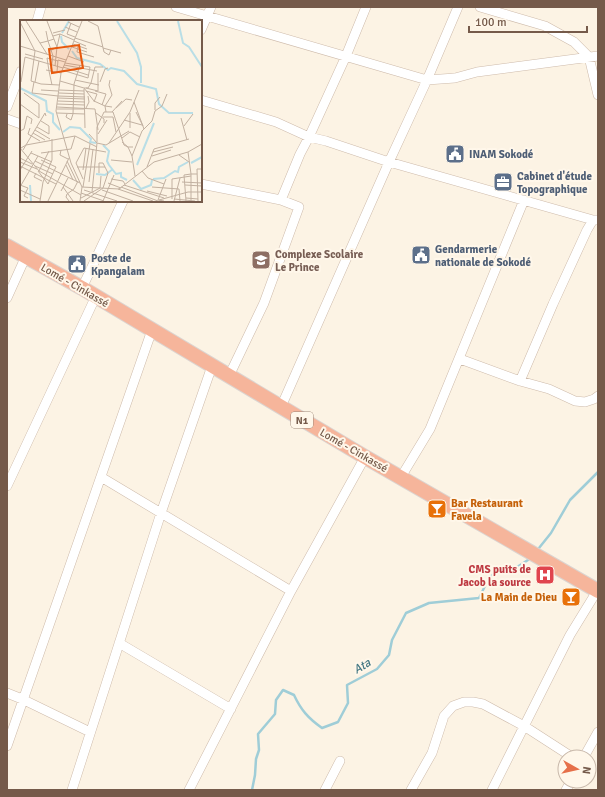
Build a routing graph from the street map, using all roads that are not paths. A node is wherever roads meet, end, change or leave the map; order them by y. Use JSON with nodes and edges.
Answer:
{"nodes":[{"id":1,"x":41,"y":7,"type":"edge"},
{"id":2,"x":176,"y":7,"type":"edge"},
{"id":3,"x":211,"y":7,"type":"edge"},
{"id":4,"x":366,"y":7,"type":"edge"},
{"id":5,"x":458,"y":7,"type":"edge"},
{"id":6,"x":480,"y":7,"type":"edge"},
{"id":7,"x":207,"y":16,"type":"junction"},
{"id":8,"x":37,"y":20,"type":"edge"},
{"id":9,"x":202,"y":28,"type":"edge"},
{"id":10,"x":346,"y":56,"type":"junction"},
{"id":11,"x":594,"y":57,"type":"edge"},
{"id":12,"x":20,"y":74,"type":"edge"},
{"id":13,"x":427,"y":80,"type":"junction"},
{"id":14,"x":598,"y":95,"type":"edge"},
{"id":15,"x":202,"y":100,"type":"edge"},
{"id":16,"x":7,"y":107,"type":"edge"},
{"id":17,"x":7,"y":119,"type":"edge"},
{"id":18,"x":20,"y":124,"type":"edge"},
{"id":19,"x":309,"y":137,"type":"junction"},
{"id":20,"x":389,"y":162,"type":"junction"},
{"id":21,"x":202,"y":184,"type":"edge"},
{"id":22,"x":281,"y":200,"type":"junction"},
{"id":23,"x":524,"y":200,"type":"junction"},
{"id":24,"x":123,"y":202,"type":"edge"},
{"id":25,"x":595,"y":220,"type":"edge"},
{"id":26,"x":7,"y":246,"type":"edge"},
{"id":27,"x":26,"y":256,"type":"junction"},
{"id":28,"x":82,"y":288,"type":"junction"},
{"id":29,"x":96,"y":296,"type":"junction"},
{"id":30,"x":7,"y":298,"type":"edge"},
{"id":31,"x":152,"y":330,"type":"junction"},
{"id":32,"x":460,"y":359,"type":"junction"},
{"id":33,"x":212,"y":366,"type":"junction"},
{"id":34,"x":229,"y":376,"type":"junction"},
{"id":35,"x":520,"y":381,"type":"junction"},
{"id":36,"x":598,"y":396,"type":"edge"},
{"id":37,"x":281,"y":407,"type":"junction"},
{"id":38,"x":365,"y":457,"type":"junction"},
{"id":39,"x":101,"y":477,"type":"junction"},
{"id":40,"x":401,"y":478,"type":"junction"},
{"id":41,"x":7,"y":486,"type":"edge"},
{"id":42,"x":161,"y":513,"type":"junction"},
{"id":43,"x":291,"y":591,"type":"junction"},
{"id":44,"x":598,"y":591,"type":"edge"},
{"id":45,"x":120,"y":643,"type":"junction"},
{"id":46,"x":7,"y":693,"type":"edge"},
{"id":47,"x":22,"y":699,"type":"junction"},
{"id":48,"x":231,"y":709,"type":"junction"},
{"id":49,"x":524,"y":726,"type":"junction"},
{"id":50,"x":90,"y":732,"type":"junction"},
{"id":51,"x":598,"y":732,"type":"edge"},
{"id":52,"x":7,"y":746,"type":"edge"},
{"id":53,"x":560,"y":749,"type":"edge"},
{"id":54,"x":588,"y":749,"type":"edge"},
{"id":55,"x":340,"y":761,"type":"dead end"},
{"id":56,"x":72,"y":790,"type":"edge"},
{"id":57,"x":189,"y":790,"type":"edge"},
{"id":58,"x":325,"y":790,"type":"edge"},
{"id":59,"x":411,"y":790,"type":"edge"},
{"id":60,"x":492,"y":790,"type":"edge"}],
"edges":[{"from":1,"to":8,"type":"street"},
{"from":2,"to":7,"type":"street"},
{"from":3,"to":7,"type":"street"},
{"from":4,"to":10,"type":"street"},
{"from":5,"to":13,"type":"street"},
{"from":6,"to":11,"type":"street"},
{"from":7,"to":9,"type":"street"},
{"from":7,"to":10,"type":"street"},
{"from":10,"to":13,"type":"street"},
{"from":10,"to":19,"type":"street"},
{"from":11,"to":13,"type":"street"},
{"from":11,"to":14,"type":"street"},
{"from":12,"to":16,"type":"street"},
{"from":13,"to":20,"type":"street"},
{"from":15,"to":19,"type":"street"},
{"from":17,"to":18,"type":"street"},
{"from":19,"to":20,"type":"street"},
{"from":19,"to":22,"type":"street"},
{"from":20,"to":23,"type":"street"},
{"from":20,"to":37,"type":"street"},
{"from":21,"to":22,"type":"street"},
{"from":22,"to":34,"type":"street"},
{"from":23,"to":25,"type":"street"},
{"from":23,"to":32,"type":"street"},
{"from":24,"to":28,"type":"street"},
{"from":25,"to":35,"type":"street"},
{"from":26,"to":27,"type":"highway","name":"Lomé - Cinkassé","number":"N1"},
{"from":27,"to":28,"type":"highway","name":"Lomé - Cinkassé","number":"N1"},
{"from":27,"to":30,"type":"street"},
{"from":28,"to":29,"type":"highway","name":"Lomé - Cinkassé","number":"N1"},
{"from":29,"to":31,"type":"highway","name":"Lomé - Cinkassé","number":"N1"},
{"from":29,"to":41,"type":"street"},
{"from":31,"to":33,"type":"highway","name":"Lomé - Cinkassé","number":"N1"},
{"from":31,"to":39,"type":"street"},
{"from":32,"to":35,"type":"street"},
{"from":32,"to":40,"type":"street"},
{"from":33,"to":34,"type":"highway","name":"Lomé - Cinkassé","number":"N1"},
{"from":33,"to":42,"type":"street"},
{"from":34,"to":37,"type":"highway","name":"Lomé - Cinkassé","number":"N1"},
{"from":35,"to":36,"type":"street"},
{"from":37,"to":38,"type":"highway","name":"Lomé - Cinkassé","number":"N1"},
{"from":38,"to":40,"type":"highway","name":"Lomé - Cinkassé","number":"N1"},
{"from":38,"to":43,"type":"street"},
{"from":39,"to":42,"type":"street"},
{"from":39,"to":47,"type":"street"},
{"from":40,"to":44,"type":"highway","name":"Lomé - Cinkassé","number":"N1"},
{"from":42,"to":43,"type":"street"},
{"from":42,"to":45,"type":"street"},
{"from":43,"to":48,"type":"street"},
{"from":44,"to":49,"type":"street"},
{"from":45,"to":48,"type":"street"},
{"from":45,"to":50,"type":"street"},
{"from":46,"to":47,"type":"street"},
{"from":47,"to":50,"type":"street"},
{"from":47,"to":52,"type":"street"},
{"from":48,"to":57,"type":"street"},
{"from":49,"to":53,"type":"street"},
{"from":49,"to":59,"type":"street"},
{"from":49,"to":60,"type":"street"},
{"from":50,"to":56,"type":"street"},
{"from":51,"to":54,"type":"street"},
{"from":55,"to":58,"type":"street"}]}
